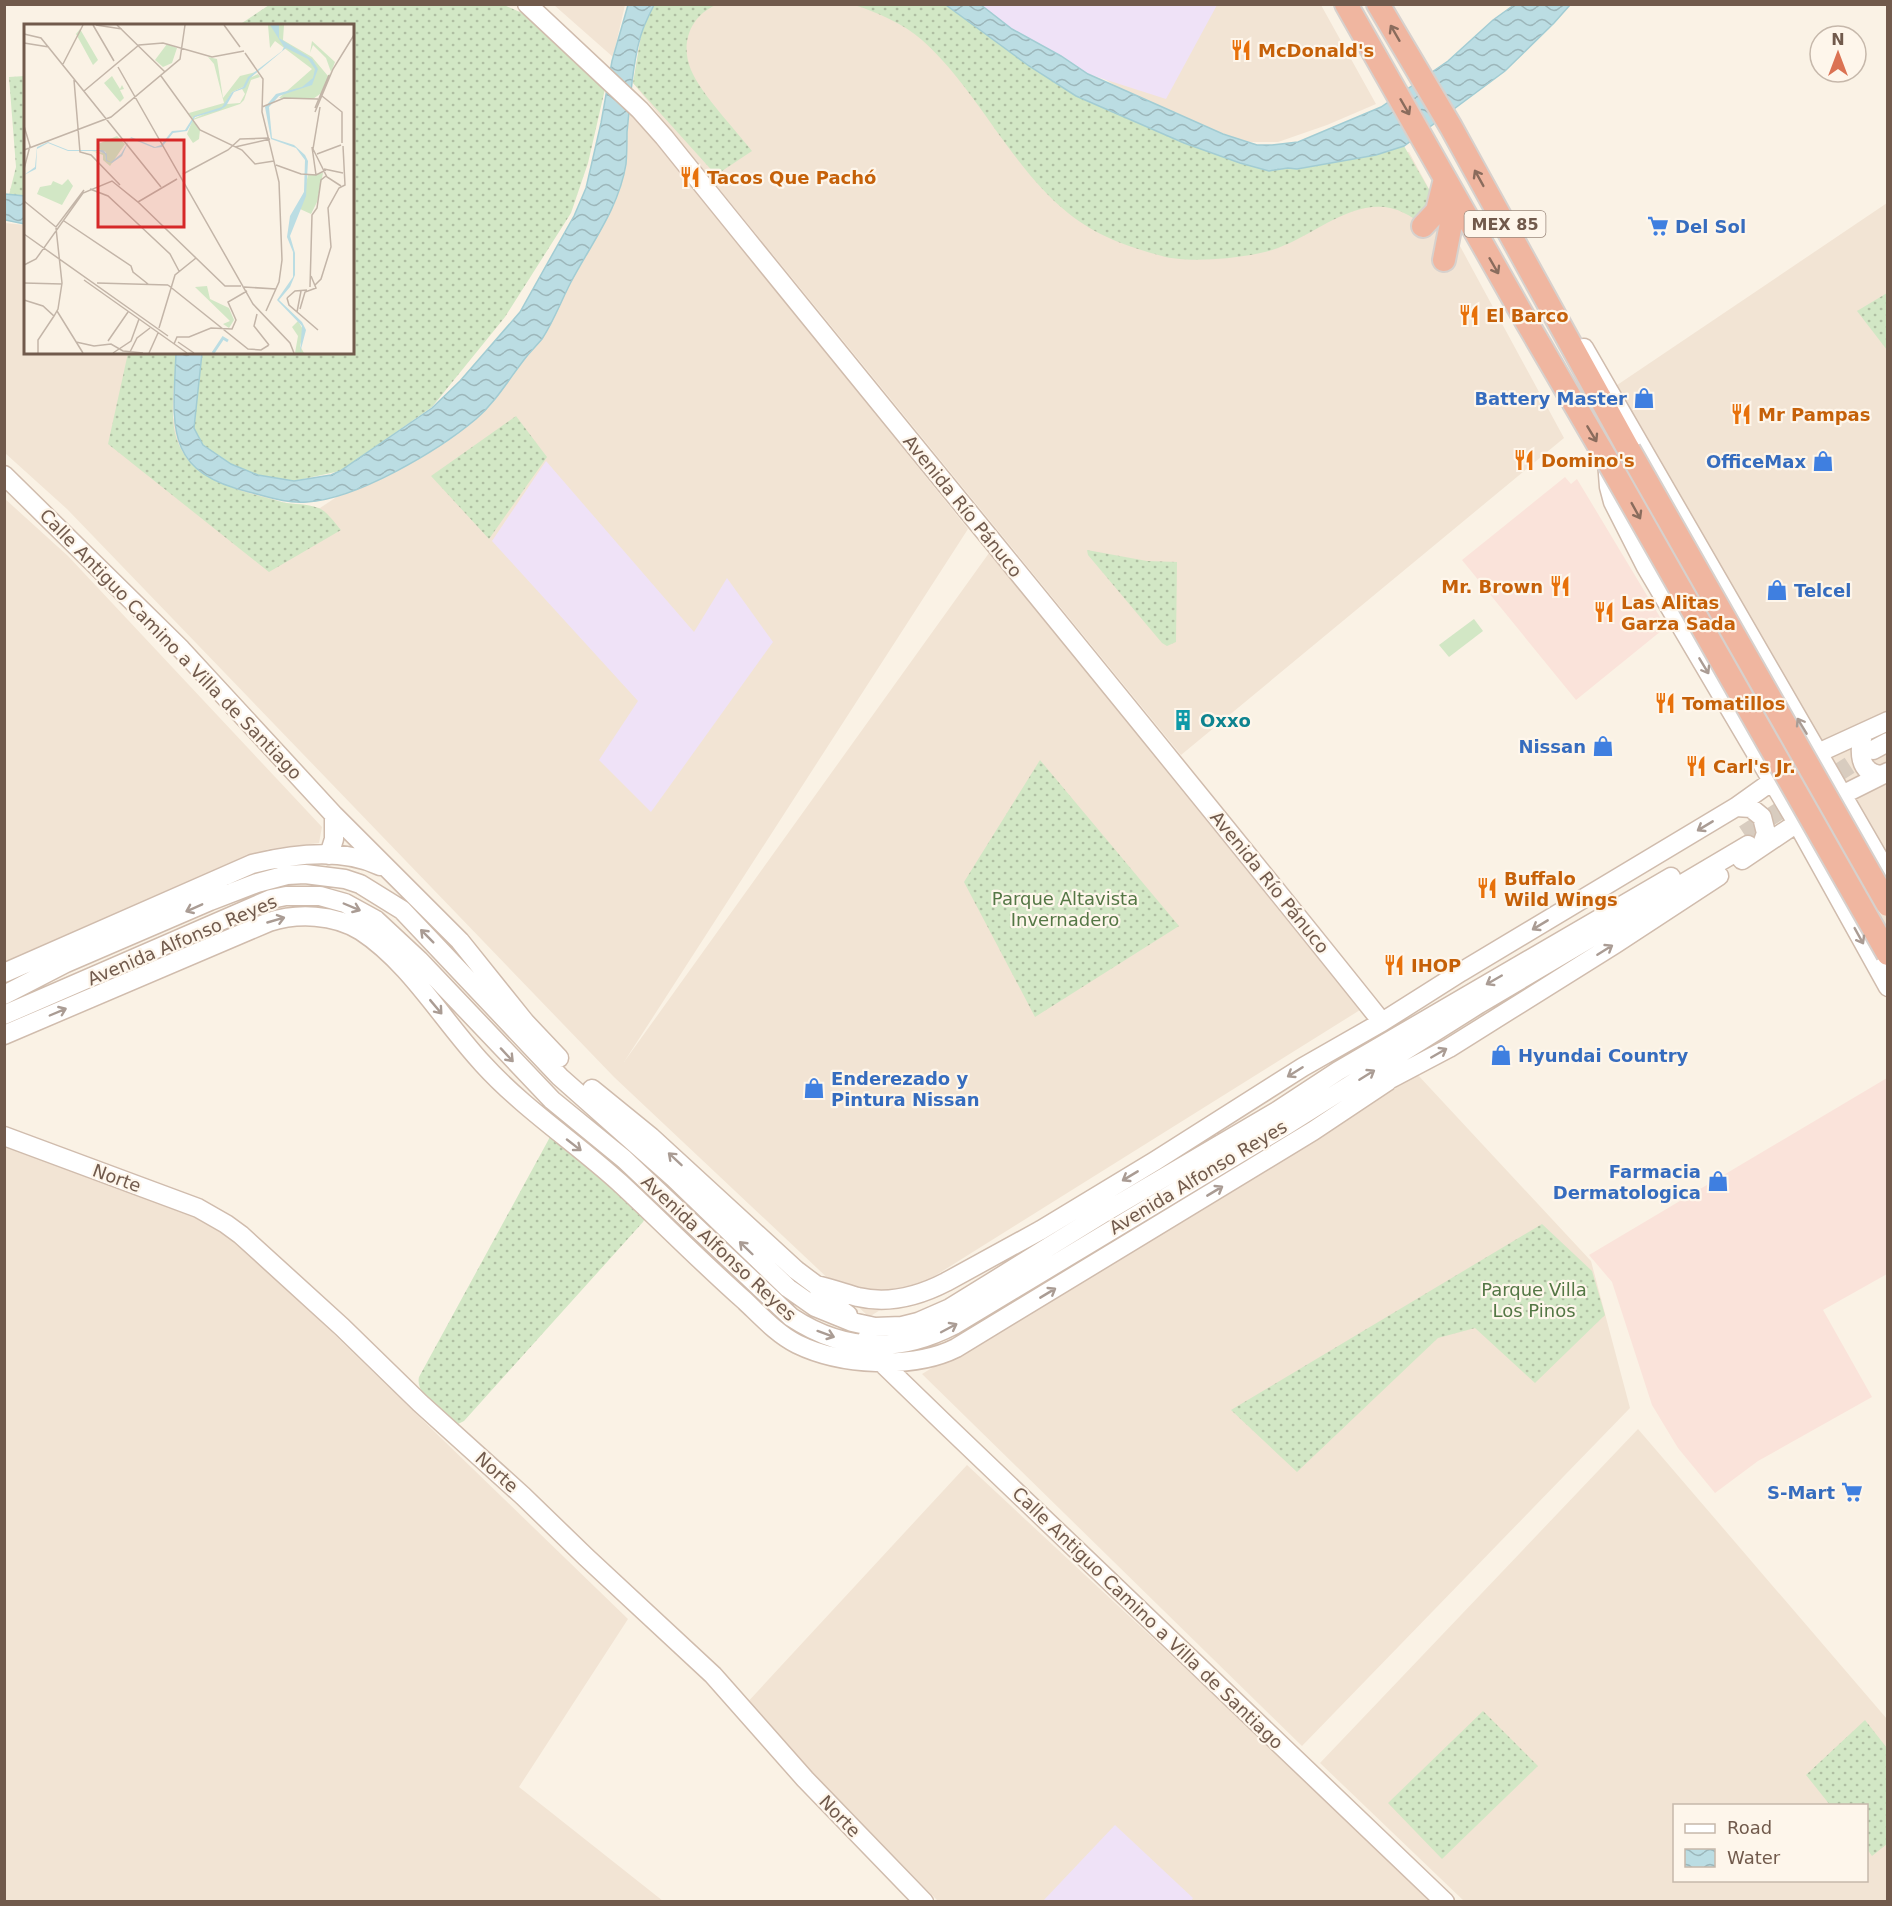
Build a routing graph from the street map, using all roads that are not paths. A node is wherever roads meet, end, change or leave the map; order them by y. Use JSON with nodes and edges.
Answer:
{"nodes":[{"id":1,"x":527,"y":4,"type":"edge"},
{"id":2,"x":1346,"y":4,"type":"edge"},
{"id":3,"x":1378,"y":4,"type":"edge"},
{"id":4,"x":1451,"y":189,"type":"junction"},
{"id":5,"x":1423,"y":226,"type":"dead end"},
{"id":6,"x":1444,"y":260,"type":"dead end"},
{"id":7,"x":1558,"y":321,"type":"junction"},
{"id":8,"x":1607,"y":460,"type":"junction"},
{"id":9,"x":4,"y":475,"type":"edge"},
{"id":10,"x":1775,"y":682,"type":"junction"},
{"id":11,"x":1724,"y":700,"type":"junction"},
{"id":12,"x":1887,"y":721,"type":"edge"},
{"id":13,"x":1863,"y":733,"type":"junction"},
{"id":14,"x":1818,"y":753,"type":"junction"},
{"id":15,"x":1883,"y":761,"type":"edge"},
{"id":16,"x":1795,"y":766,"type":"junction"},
{"id":17,"x":1771,"y":782,"type":"junction"},
{"id":18,"x":1842,"y":795,"type":"junction"},
{"id":19,"x":1736,"y":807,"type":"junction"},
{"id":20,"x":1822,"y":808,"type":"junction"},
{"id":21,"x":334,"y":815,"type":"junction"},
{"id":22,"x":1797,"y":823,"type":"junction"},
{"id":23,"x":1751,"y":842,"type":"junction"},
{"id":24,"x":329,"y":855,"type":"junction"},
{"id":25,"x":1878,"y":858,"type":"junction"},
{"id":26,"x":390,"y":871,"type":"junction"},
{"id":27,"x":1887,"y":874,"type":"edge"},
{"id":28,"x":1831,"y":884,"type":"junction"},
{"id":29,"x":1887,"y":905,"type":"edge"},
{"id":30,"x":134,"y":917,"type":"junction"},
{"id":31,"x":1887,"y":954,"type":"edge"},
{"id":32,"x":66,"y":963,"type":"junction"},
{"id":33,"x":167,"y":967,"type":"junction"},
{"id":34,"x":4,"y":973,"type":"edge"},
{"id":35,"x":97,"y":976,"type":"junction"},
{"id":36,"x":1887,"y":987,"type":"edge"},
{"id":37,"x":4,"y":995,"type":"edge"},
{"id":38,"x":4,"y":1015,"type":"edge"},
{"id":39,"x":1382,"y":1022,"type":"junction"},
{"id":40,"x":4,"y":1035,"type":"edge"},
{"id":41,"x":1338,"y":1071,"type":"junction"},
{"id":42,"x":1388,"y":1081,"type":"junction"},
{"id":43,"x":1285,"y":1126,"type":"junction"},
{"id":44,"x":4,"y":1136,"type":"edge"},
{"id":45,"x":674,"y":1178,"type":"junction"},
{"id":46,"x":733,"y":1212,"type":"junction"},
{"id":47,"x":1033,"y":1276,"type":"junction"},
{"id":48,"x":816,"y":1285,"type":"junction"},
{"id":49,"x":863,"y":1326,"type":"junction"},
{"id":50,"x":995,"y":1326,"type":"junction"},
{"id":51,"x":912,"y":1333,"type":"junction"},
{"id":52,"x":873,"y":1345,"type":"junction"},
{"id":53,"x":922,"y":1360,"type":"junction"},
{"id":54,"x":881,"y":1362,"type":"junction"},
{"id":55,"x":924,"y":1902,"type":"edge"},
{"id":56,"x":1444,"y":1902,"type":"edge"}],
"edges":[{"from":1,"to":39,"type":"street","name":"Avenida Río Pánuco"},
{"from":2,"to":4,"type":"highway","number":"MEX 85","one_way":true},
{"from":7,"to":3,"type":"highway","number":"MEX 85","one_way":true},
{"from":4,"to":5,"type":"highway"},
{"from":4,"to":6,"type":"highway"},
{"from":4,"to":8,"type":"highway","number":"MEX 85","one_way":true},
{"from":7,"to":10,"type":"street"},
{"from":7,"to":29,"type":"highway","bridge":true},
{"from":8,"to":11,"type":"street","one_way":true},
{"from":8,"to":31,"type":"highway","number":"MEX 85","one_way":true,"bridge":true},
{"from":9,"to":21,"type":"street","name":"Calle Antiguo Camino a Villa de Santiago"},
{"from":10,"to":11,"type":"street"},
{"from":14,"to":10,"type":"street","one_way":true},
{"from":11,"to":16,"type":"street"},
{"from":11,"to":17,"type":"street"},
{"from":12,"to":13,"type":"street"},
{"from":13,"to":14,"type":"street"},
{"from":13,"to":15,"type":"street"},
{"from":14,"to":16,"type":"street"},
{"from":14,"to":18,"type":"street"},
{"from":15,"to":18,"type":"street"},
{"from":16,"to":17,"type":"street"},
{"from":16,"to":18,"type":"street"},
{"from":17,"to":19,"type":"street"},
{"from":17,"to":20,"type":"street"},
{"from":17,"to":22,"type":"street"},
{"from":18,"to":20,"type":"street"},
{"from":18,"to":25,"type":"street"},
{"from":19,"to":23,"type":"street"},
{"from":19,"to":39,"type":"street","one_way":true},
{"from":20,"to":22,"type":"street","name":"Avenida Alfonso Reyes"},
{"from":20,"to":25,"type":"street"},
{"from":21,"to":24,"type":"street"},
{"from":21,"to":26,"type":"street","name":"Calle Antiguo Camino a Villa de Santiago"},
{"from":22,"to":23,"type":"street","name":"Avenida Alfonso Reyes"},
{"from":22,"to":28,"type":"street"},
{"from":23,"to":41,"type":"street","name":"Avenida Alfonso Reyes","one_way":true},
{"from":42,"to":23,"type":"street","name":"Avenida Alfonso Reyes","one_way":true},
{"from":43,"to":23,"type":"street","name":"Avenida Alfonso Reyes","one_way":true},
{"from":24,"to":26,"type":"street"},
{"from":24,"to":30,"type":"street"},
{"from":25,"to":27,"type":"street"},
{"from":25,"to":28,"type":"street"},
{"from":46,"to":26,"type":"street","name":"Calle Antiguo Camino a Villa de Santiago","one_way":true},
{"from":28,"to":36,"type":"street","one_way":true},
{"from":30,"to":32,"type":"street"},
{"from":30,"to":34,"type":"street"},
{"from":32,"to":37,"type":"street","name":"Avenida Alfonso Reyes"},
{"from":45,"to":32,"type":"street","name":"Avenida Alfonso Reyes","one_way":true},
{"from":33,"to":35,"type":"street"},
{"from":40,"to":33,"type":"street","one_way":true},
{"from":33,"to":54,"type":"street","one_way":true},
{"from":35,"to":38,"type":"street","name":"Avenida Alfonso Reyes"},
{"from":35,"to":52,"type":"street","name":"Avenida Alfonso Reyes","one_way":true},
{"from":39,"to":41,"type":"street"},
{"from":39,"to":48,"type":"street","one_way":true},
{"from":41,"to":51,"type":"street","name":"Avenida Alfonso Reyes"},
{"from":42,"to":43,"type":"street"},
{"from":50,"to":42,"type":"street","one_way":true},
{"from":43,"to":47,"type":"street","name":"Avenida Alfonso Reyes"},
{"from":44,"to":55,"type":"street","name":"Norte"},
{"from":45,"to":46,"type":"street"},
{"from":49,"to":45,"type":"street","name":"Avenida Alfonso Reyes","one_way":true},
{"from":46,"to":48,"type":"street","name":"Calle Antiguo Camino a Villa de Santiago"},
{"from":47,"to":50,"type":"street"},
{"from":51,"to":47,"type":"street","name":"Avenida Alfonso Reyes","one_way":true},
{"from":48,"to":49,"type":"street"},
{"from":49,"to":51,"type":"street","name":"Avenida Alfonso Reyes"},
{"from":49,"to":52,"type":"street","name":"Calle Antiguo Camino a Villa de Santiago"},
{"from":50,"to":53,"type":"street"},
{"from":51,"to":52,"type":"street","name":"Avenida Alfonso Reyes"},
{"from":51,"to":53,"type":"street"},
{"from":52,"to":54,"type":"street","name":"Calle Antiguo Camino a Villa de Santiago"},
{"from":53,"to":54,"type":"street"},
{"from":54,"to":56,"type":"street","name":"Calle Antiguo Camino a Villa de Santiago"}]}
